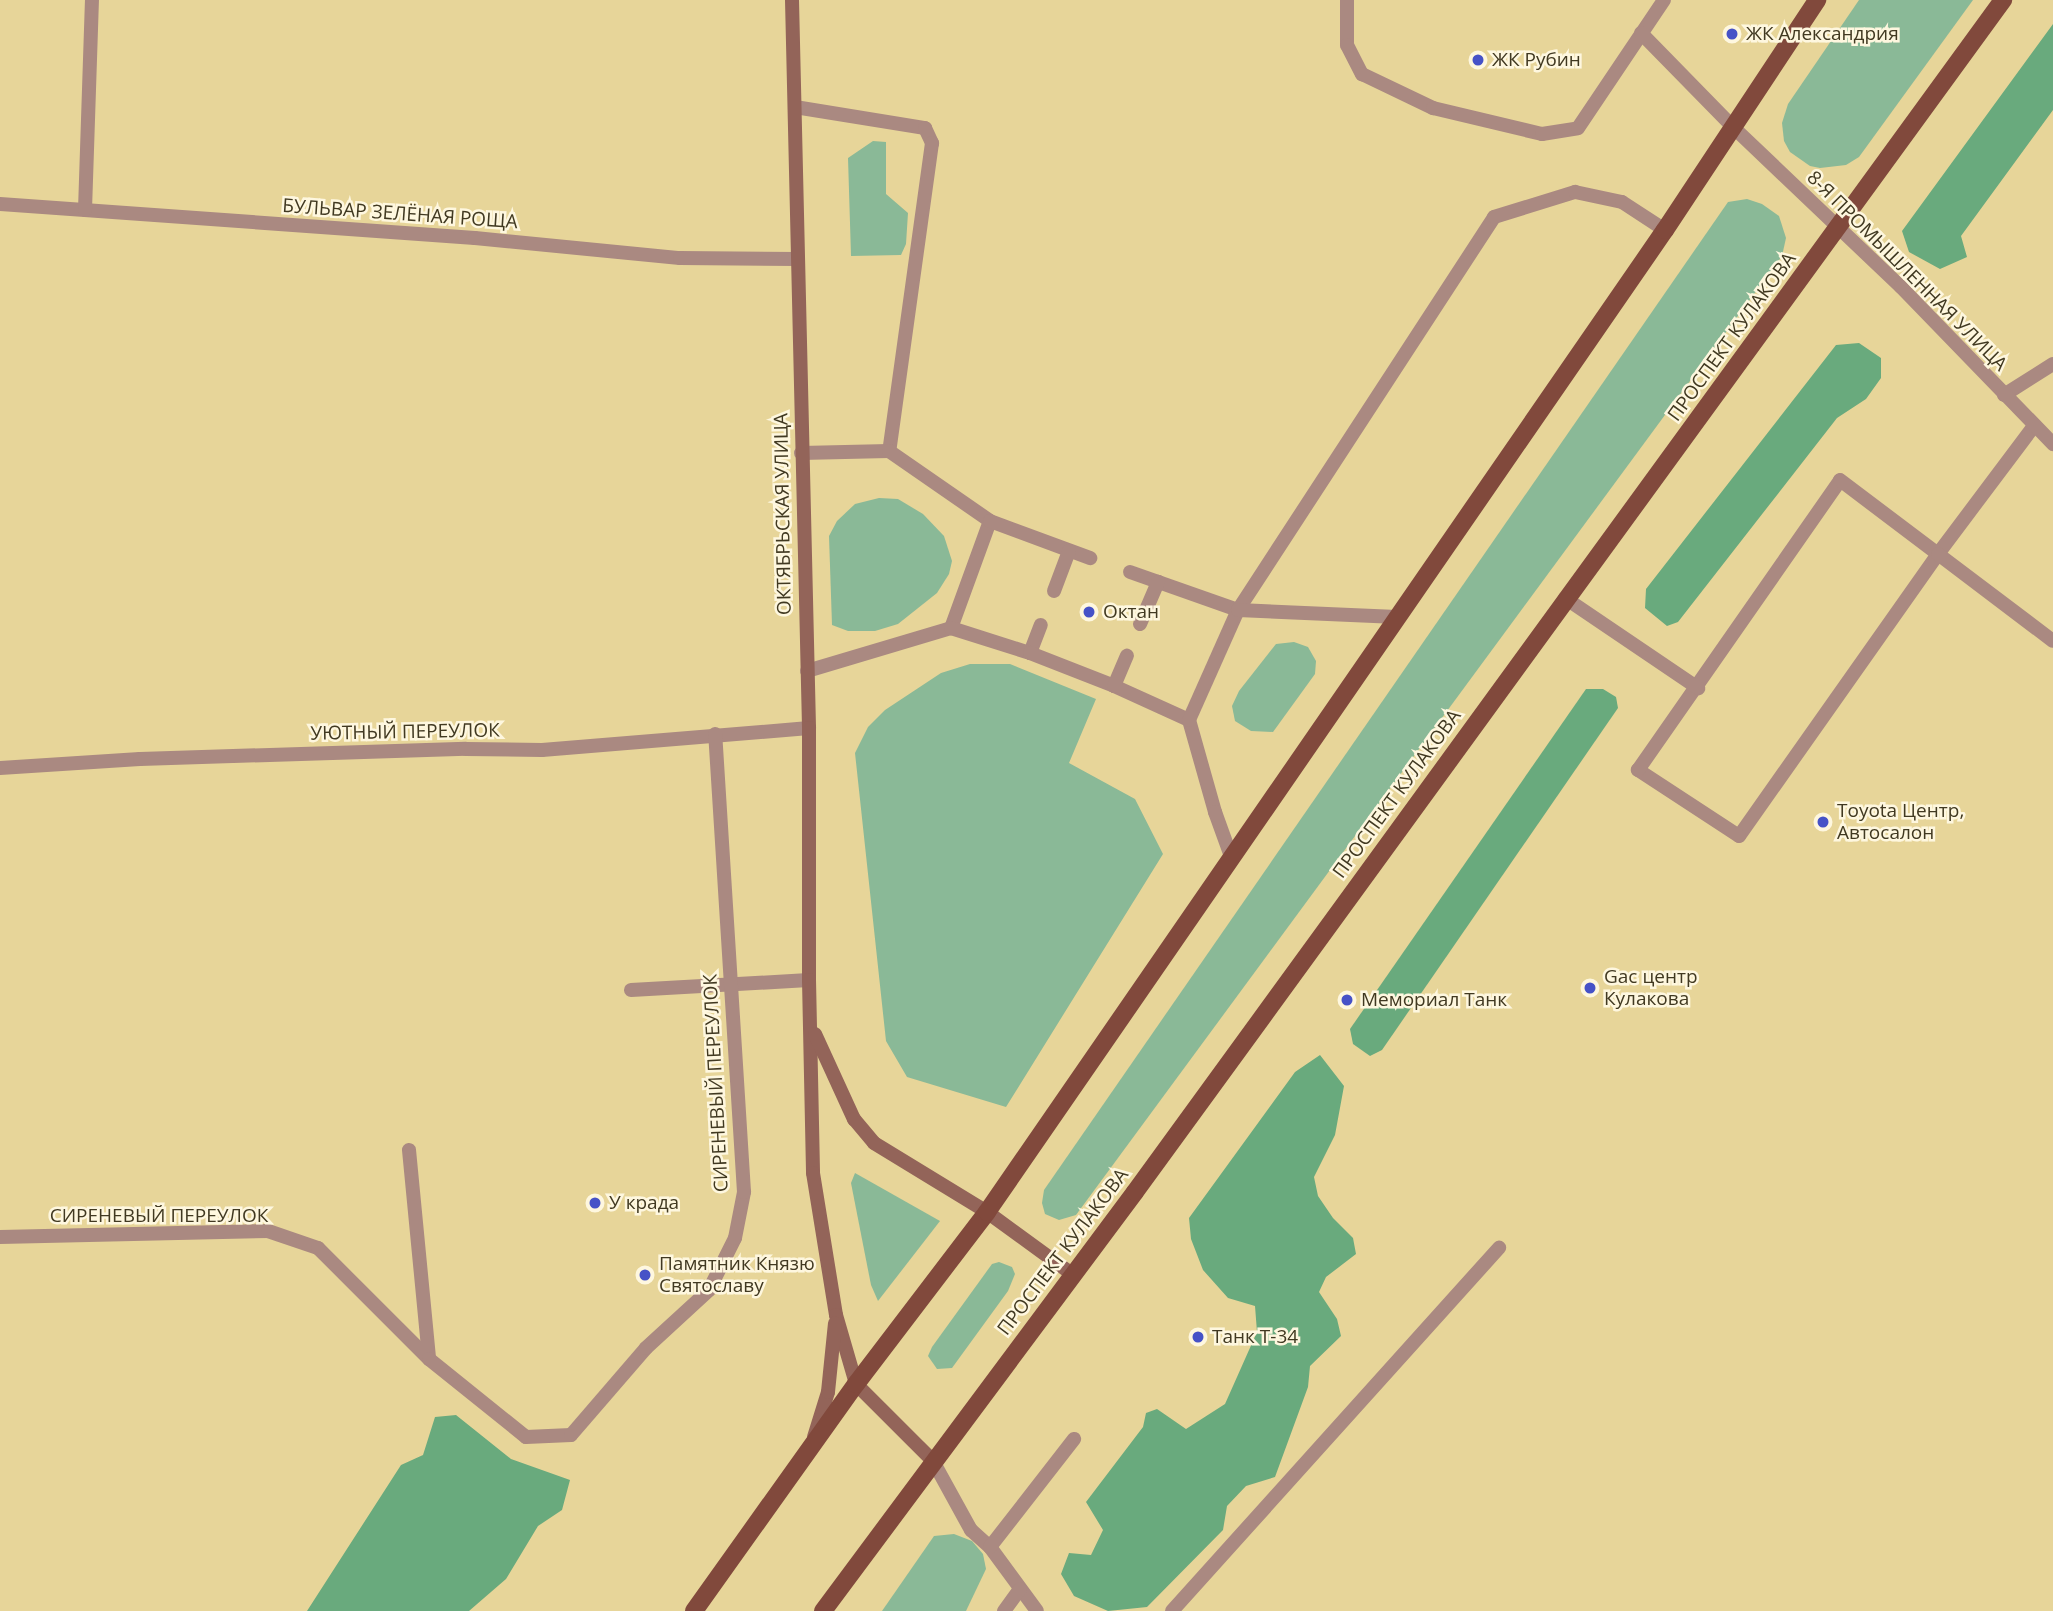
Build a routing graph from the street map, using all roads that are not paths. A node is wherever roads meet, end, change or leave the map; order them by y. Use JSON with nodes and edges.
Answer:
{"nodes":[{"id":1,"x":92,"y":0,"type":"edge"},
{"id":2,"x":792,"y":0,"type":"edge"},
{"id":3,"x":1346,"y":0,"type":"edge"},
{"id":4,"x":1664,"y":0,"type":"edge"},
{"id":5,"x":1817,"y":0,"type":"edge"},
{"id":6,"x":2003,"y":0,"type":"edge"},
{"id":7,"x":1641,"y":33,"type":"junction"},
{"id":8,"x":795,"y":107,"type":"junction"},
{"id":9,"x":1733,"y":127,"type":"junction"},
{"id":10,"x":0,"y":204,"type":"edge"},
{"id":11,"x":85,"y":210,"type":"junction"},
{"id":12,"x":1839,"y":227,"type":"junction"},
{"id":13,"x":1665,"y":230,"type":"junction"},
{"id":14,"x":797,"y":259,"type":"junction"},
{"id":15,"x":2053,"y":365,"type":"edge"},
{"id":16,"x":2004,"y":395,"type":"junction"},
{"id":17,"x":2034,"y":426,"type":"junction"},
{"id":18,"x":2053,"y":444,"type":"edge"},
{"id":19,"x":889,"y":451,"type":"junction"},
{"id":20,"x":801,"y":453,"type":"junction"},
{"id":21,"x":990,"y":521,"type":"junction"},
{"id":22,"x":1069,"y":551,"type":"junction"},
{"id":23,"x":1938,"y":554,"type":"junction"},
{"id":24,"x":1090,"y":558,"type":"dead end"},
{"id":25,"x":1130,"y":572,"type":"dead end"},
{"id":26,"x":1158,"y":582,"type":"junction"},
{"id":27,"x":1054,"y":591,"type":"dead end"},
{"id":28,"x":1565,"y":598,"type":"junction"},
{"id":29,"x":1238,"y":610,"type":"junction"},
{"id":30,"x":1397,"y":617,"type":"junction"},
{"id":31,"x":1140,"y":624,"type":"dead end"},
{"id":32,"x":1041,"y":625,"type":"dead end"},
{"id":33,"x":951,"y":628,"type":"junction"},
{"id":34,"x":2053,"y":641,"type":"edge"},
{"id":35,"x":1030,"y":653,"type":"junction"},
{"id":36,"x":1127,"y":656,"type":"dead end"},
{"id":37,"x":807,"y":671,"type":"junction"},
{"id":38,"x":1114,"y":686,"type":"junction"},
{"id":39,"x":1698,"y":688,"type":"junction"},
{"id":40,"x":1189,"y":720,"type":"junction"},
{"id":41,"x":810,"y":728,"type":"junction"},
{"id":42,"x":715,"y":734,"type":"junction"},
{"id":43,"x":0,"y":768,"type":"edge"},
{"id":44,"x":1232,"y":859,"type":"junction"},
{"id":45,"x":809,"y":980,"type":"junction"},
{"id":46,"x":730,"y":983,"type":"junction"},
{"id":47,"x":631,"y":990,"type":"dead end"},
{"id":48,"x":812,"y":1027,"type":"junction"},
{"id":49,"x":409,"y":1150,"type":"dead end"},
{"id":50,"x":987,"y":1212,"type":"junction"},
{"id":51,"x":5,"y":1237,"type":"edge"},
{"id":52,"x":1499,"y":1248,"type":"dead end"},
{"id":53,"x":0,"y":1252,"type":"edge"},
{"id":54,"x":1072,"y":1274,"type":"junction"},
{"id":55,"x":836,"y":1315,"type":"junction"},
{"id":56,"x":429,"y":1359,"type":"junction"},
{"id":57,"x":856,"y":1384,"type":"junction"},
{"id":58,"x":1074,"y":1439,"type":"dead end"},
{"id":59,"x":811,"y":1447,"type":"junction"},
{"id":60,"x":933,"y":1461,"type":"junction"},
{"id":61,"x":990,"y":1547,"type":"junction"},
{"id":62,"x":1020,"y":1588,"type":"junction"},
{"id":63,"x":694,"y":1611,"type":"edge"},
{"id":64,"x":823,"y":1611,"type":"edge"},
{"id":65,"x":1004,"y":1611,"type":"edge"},
{"id":66,"x":1037,"y":1611,"type":"edge"},
{"id":67,"x":1172,"y":1611,"type":"edge"}],
"edges":[{"from":1,"to":11,"type":"street"},
{"from":2,"to":8,"type":"main road","name":"ОКТЯБРЬСКАЯ УЛИЦА"},
{"from":3,"to":7,"type":"street"},
{"from":4,"to":7,"type":"street"},
{"from":5,"to":9,"type":"main road"},
{"from":6,"to":12,"type":"main road","name":"ПРОСПЕКТ КУЛАКОВА"},
{"from":7,"to":9,"type":"street","name":"8-Я ПРОМЫШЛЕННАЯ УЛИЦА"},
{"from":8,"to":14,"type":"main road","name":"ОКТЯБРЬСКАЯ УЛИЦА"},
{"from":8,"to":19,"type":"street"},
{"from":9,"to":12,"type":"street","name":"8-Я ПРОМЫШЛЕННАЯ УЛИЦА"},
{"from":9,"to":13,"type":"main road"},
{"from":10,"to":11,"type":"street","name":"БУЛЬВАР ЗЕЛЁНАЯ РОЩА"},
{"from":11,"to":14,"type":"street","name":"БУЛЬВАР ЗЕЛЁНАЯ РОЩА"},
{"from":12,"to":16,"type":"street","name":"8-Я ПРОМЫШЛЕННАЯ УЛИЦА"},
{"from":12,"to":28,"type":"main road","name":"ПРОСПЕКТ КУЛАКОВА"},
{"from":13,"to":29,"type":"street"},
{"from":13,"to":30,"type":"main road"},
{"from":14,"to":20,"type":"main road","name":"ОКТЯБРЬСКАЯ УЛИЦА"},
{"from":15,"to":16,"type":"street"},
{"from":16,"to":17,"type":"street","name":"8-Я ПРОМЫШЛЕННАЯ УЛИЦА"},
{"from":17,"to":18,"type":"street","name":"8-Я ПРОМЫШЛЕННАЯ УЛИЦА"},
{"from":17,"to":23,"type":"street"},
{"from":19,"to":20,"type":"street"},
{"from":19,"to":21,"type":"street"},
{"from":20,"to":37,"type":"main road","name":"ОКТЯБРЬСКАЯ УЛИЦА"},
{"from":21,"to":22,"type":"street"},
{"from":21,"to":33,"type":"street"},
{"from":22,"to":24,"type":"street"},
{"from":22,"to":27,"type":"street"},
{"from":23,"to":34,"type":"street"},
{"from":23,"to":39,"type":"street"},
{"from":23,"to":39,"type":"street"},
{"from":25,"to":26,"type":"street"},
{"from":26,"to":29,"type":"street"},
{"from":26,"to":31,"type":"street"},
{"from":28,"to":39,"type":"street"},
{"from":28,"to":54,"type":"main road","name":"ПРОСПЕКТ КУЛАКОВА"},
{"from":29,"to":30,"type":"street"},
{"from":29,"to":40,"type":"street"},
{"from":30,"to":44,"type":"main road"},
{"from":32,"to":35,"type":"street"},
{"from":33,"to":35,"type":"street"},
{"from":33,"to":37,"type":"street"},
{"from":35,"to":38,"type":"street"},
{"from":36,"to":38,"type":"street"},
{"from":37,"to":41,"type":"main road","name":"ОКТЯБРЬСКАЯ УЛИЦА"},
{"from":38,"to":40,"type":"street"},
{"from":40,"to":44,"type":"street"},
{"from":41,"to":42,"type":"street","name":"УЮТНЫЙ ПЕРЕУЛОК"},
{"from":41,"to":45,"type":"main road","name":"ОКТЯБРЬСКАЯ УЛИЦА"},
{"from":42,"to":43,"type":"street","name":"УЮТНЫЙ ПЕРЕУЛОК"},
{"from":42,"to":46,"type":"street","name":"СИРЕНЕВЫЙ ПЕРЕУЛОК"},
{"from":44,"to":50,"type":"main road"},
{"from":45,"to":46,"type":"street"},
{"from":45,"to":48,"type":"main road","name":"ОКТЯБРЬСКАЯ УЛИЦА"},
{"from":46,"to":47,"type":"street"},
{"from":46,"to":56,"type":"street","name":"СИРЕНЕВЫЙ ПЕРЕУЛОК"},
{"from":48,"to":50,"type":"main road","name":"ОКТЯБРЬСКАЯ УЛИЦА"},
{"from":48,"to":55,"type":"main road","name":"ОКТЯБРЬСКАЯ УЛИЦА"},
{"from":49,"to":56,"type":"street"},
{"from":50,"to":54,"type":"main road","name":"ОКТЯБРЬСКАЯ УЛИЦА"},
{"from":50,"to":57,"type":"main road"},
{"from":51,"to":53,"type":"street"},
{"from":51,"to":56,"type":"street","name":"СИРЕНЕВЫЙ ПЕРЕУЛОК"},
{"from":52,"to":67,"type":"street"},
{"from":54,"to":60,"type":"main road","name":"ПРОСПЕКТ КУЛАКОВА"},
{"from":55,"to":57,"type":"main road","name":"ОКТЯБРЬСКАЯ УЛИЦА"},
{"from":55,"to":59,"type":"main road"},
{"from":57,"to":59,"type":"main road"},
{"from":57,"to":60,"type":"main road","name":"ОКТЯБРЬСКАЯ УЛИЦА"},
{"from":58,"to":61,"type":"street"},
{"from":59,"to":63,"type":"main road"},
{"from":60,"to":61,"type":"street"},
{"from":60,"to":64,"type":"main road","name":"ПРОСПЕКТ КУЛАКОВА"},
{"from":61,"to":62,"type":"street"},
{"from":62,"to":65,"type":"street"},
{"from":62,"to":66,"type":"street"}]}
